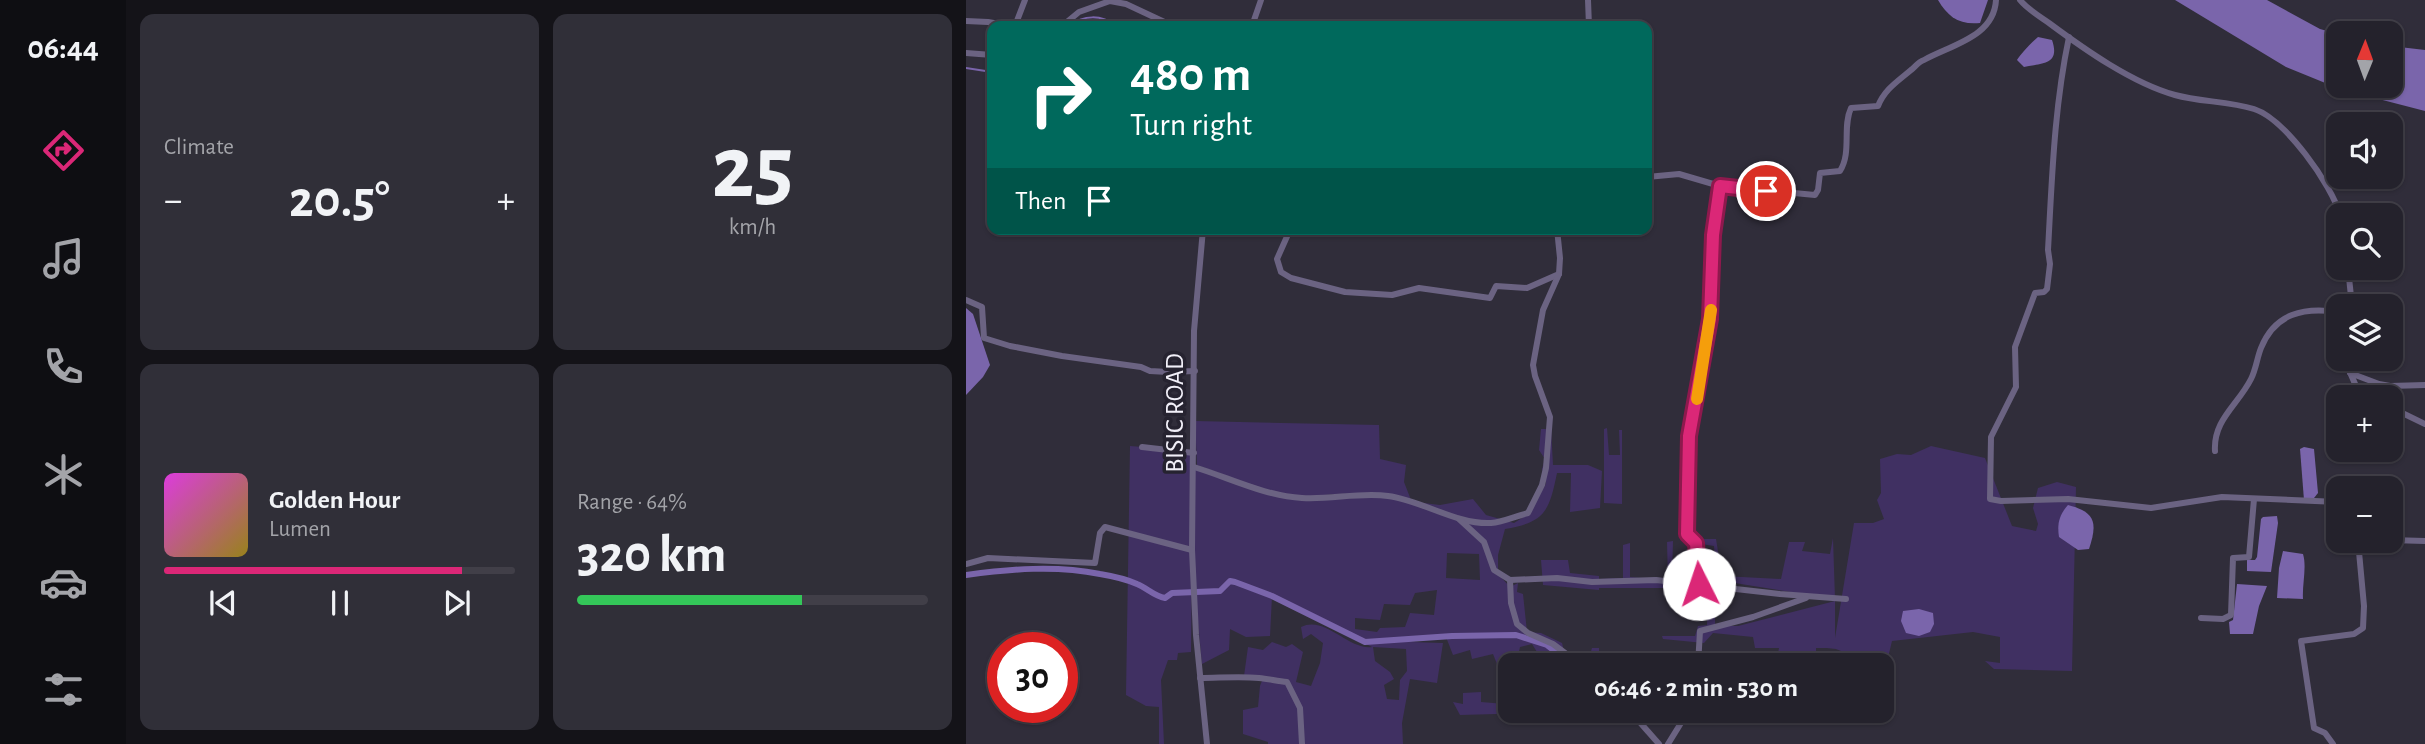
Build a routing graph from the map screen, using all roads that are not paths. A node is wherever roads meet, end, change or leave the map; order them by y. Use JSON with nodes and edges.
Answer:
{"nodes":[{"id":1,"x":1025,"y":0,"type":"edge"},
{"id":2,"x":1261,"y":0,"type":"edge"},
{"id":3,"x":1588,"y":0,"type":"edge"},
{"id":4,"x":1996,"y":0,"type":"edge"},
{"id":5,"x":2020,"y":0,"type":"edge"},
{"id":6,"x":966,"y":21,"type":"edge"},
{"id":7,"x":1015,"y":21,"type":"edge"},
{"id":8,"x":1068,"y":21,"type":"edge"},
{"id":9,"x":1159,"y":21,"type":"edge"},
{"id":10,"x":1254,"y":21,"type":"edge"},
{"id":11,"x":1589,"y":21,"type":"edge"},
{"id":12,"x":987,"y":22,"type":"edge"},
{"id":13,"x":2068,"y":37,"type":"junction"},
{"id":14,"x":966,"y":52,"type":"edge"},
{"id":15,"x":987,"y":54,"type":"edge"},
{"id":16,"x":1652,"y":177,"type":"edge"},
{"id":17,"x":1720,"y":186,"type":"junction"},
{"id":18,"x":2337,"y":203,"type":"edge"},
{"id":19,"x":1202,"y":235,"type":"edge"},
{"id":20,"x":1288,"y":235,"type":"edge"},
{"id":21,"x":1557,"y":235,"type":"edge"},
{"id":22,"x":1559,"y":274,"type":"junction"},
{"id":23,"x":966,"y":300,"type":"edge"},
{"id":24,"x":2326,"y":311,"type":"edge"},
{"id":25,"x":1195,"y":371,"type":"junction"},
{"id":26,"x":2350,"y":373,"type":"joint"},
{"id":27,"x":2355,"y":385,"type":"edge"},
{"id":28,"x":2425,"y":385,"type":"edge"},
{"id":29,"x":2403,"y":413,"type":"edge"},
{"id":30,"x":2425,"y":424,"type":"edge"},
{"id":31,"x":1142,"y":447,"type":"dead end"},
{"id":32,"x":2216,"y":451,"type":"dead end"},
{"id":33,"x":1194,"y":453,"type":"junction"},
{"id":34,"x":1194,"y":467,"type":"junction"},
{"id":35,"x":2254,"y":499,"type":"junction"},
{"id":36,"x":2326,"y":502,"type":"edge"},
{"id":37,"x":1457,"y":518,"type":"junction"},
{"id":38,"x":2403,"y":540,"type":"edge"},
{"id":39,"x":2425,"y":541,"type":"edge"},
{"id":40,"x":1192,"y":550,"type":"junction"},
{"id":41,"x":2359,"y":553,"type":"edge"},
{"id":42,"x":966,"y":564,"type":"edge"},
{"id":43,"x":1510,"y":580,"type":"junction"},
{"id":44,"x":1699,"y":584,"type":"junction"},
{"id":45,"x":1809,"y":596,"type":"junction"},
{"id":46,"x":1846,"y":598,"type":"dead end"},
{"id":47,"x":2201,"y":618,"type":"dead end"},
{"id":48,"x":1565,"y":653,"type":"edge"},
{"id":49,"x":1699,"y":653,"type":"edge"},
{"id":50,"x":1200,"y":678,"type":"junction"},
{"id":51,"x":1640,"y":723,"type":"edge"},
{"id":52,"x":1681,"y":723,"type":"edge"},
{"id":53,"x":1207,"y":744,"type":"edge"},
{"id":54,"x":1302,"y":744,"type":"edge"},
{"id":55,"x":1659,"y":744,"type":"edge"},
{"id":56,"x":1668,"y":744,"type":"edge"},
{"id":57,"x":2333,"y":744,"type":"edge"}],
"edges":[{"from":1,"to":7,"type":"street"},
{"from":2,"to":10,"type":"street"},
{"from":3,"to":11,"type":"street"},
{"from":4,"to":17,"type":"street"},
{"from":5,"to":13,"type":"street"},
{"from":6,"to":12,"type":"street"},
{"from":8,"to":9,"type":"street"},
{"from":13,"to":18,"type":"street"},
{"from":13,"to":35,"type":"street"},
{"from":14,"to":15,"type":"street"},
{"from":16,"to":17,"type":"street"},
{"from":17,"to":44,"type":"street"},
{"from":19,"to":25,"type":"street","name":"BISIC ROAD"},
{"from":20,"to":22,"type":"street"},
{"from":21,"to":22,"type":"street"},
{"from":22,"to":37,"type":"street"},
{"from":23,"to":25,"type":"street"},
{"from":24,"to":32,"type":"street"},
{"from":25,"to":33,"type":"street","name":"BISIC ROAD"},
{"from":26,"to":27,"type":"street"},
{"from":26,"to":28,"type":"street"},
{"from":29,"to":30,"type":"street"},
{"from":31,"to":33,"type":"street"},
{"from":33,"to":34,"type":"street","name":"BISIC ROAD"},
{"from":34,"to":37,"type":"street"},
{"from":34,"to":40,"type":"street","name":"BISIC ROAD"},
{"from":35,"to":36,"type":"street"},
{"from":35,"to":47,"type":"street"},
{"from":37,"to":43,"type":"street"},
{"from":38,"to":39,"type":"street"},
{"from":40,"to":42,"type":"street"},
{"from":40,"to":50,"type":"street","name":"BISIC ROAD"},
{"from":41,"to":57,"type":"street"},
{"from":43,"to":44,"type":"street"},
{"from":43,"to":48,"type":"street"},
{"from":44,"to":45,"type":"street"},
{"from":45,"to":46,"type":"street"},
{"from":45,"to":49,"type":"street"},
{"from":50,"to":53,"type":"street","name":"BISIC ROAD"},
{"from":50,"to":54,"type":"street"},
{"from":51,"to":55,"type":"street"},
{"from":52,"to":56,"type":"street"}]}
